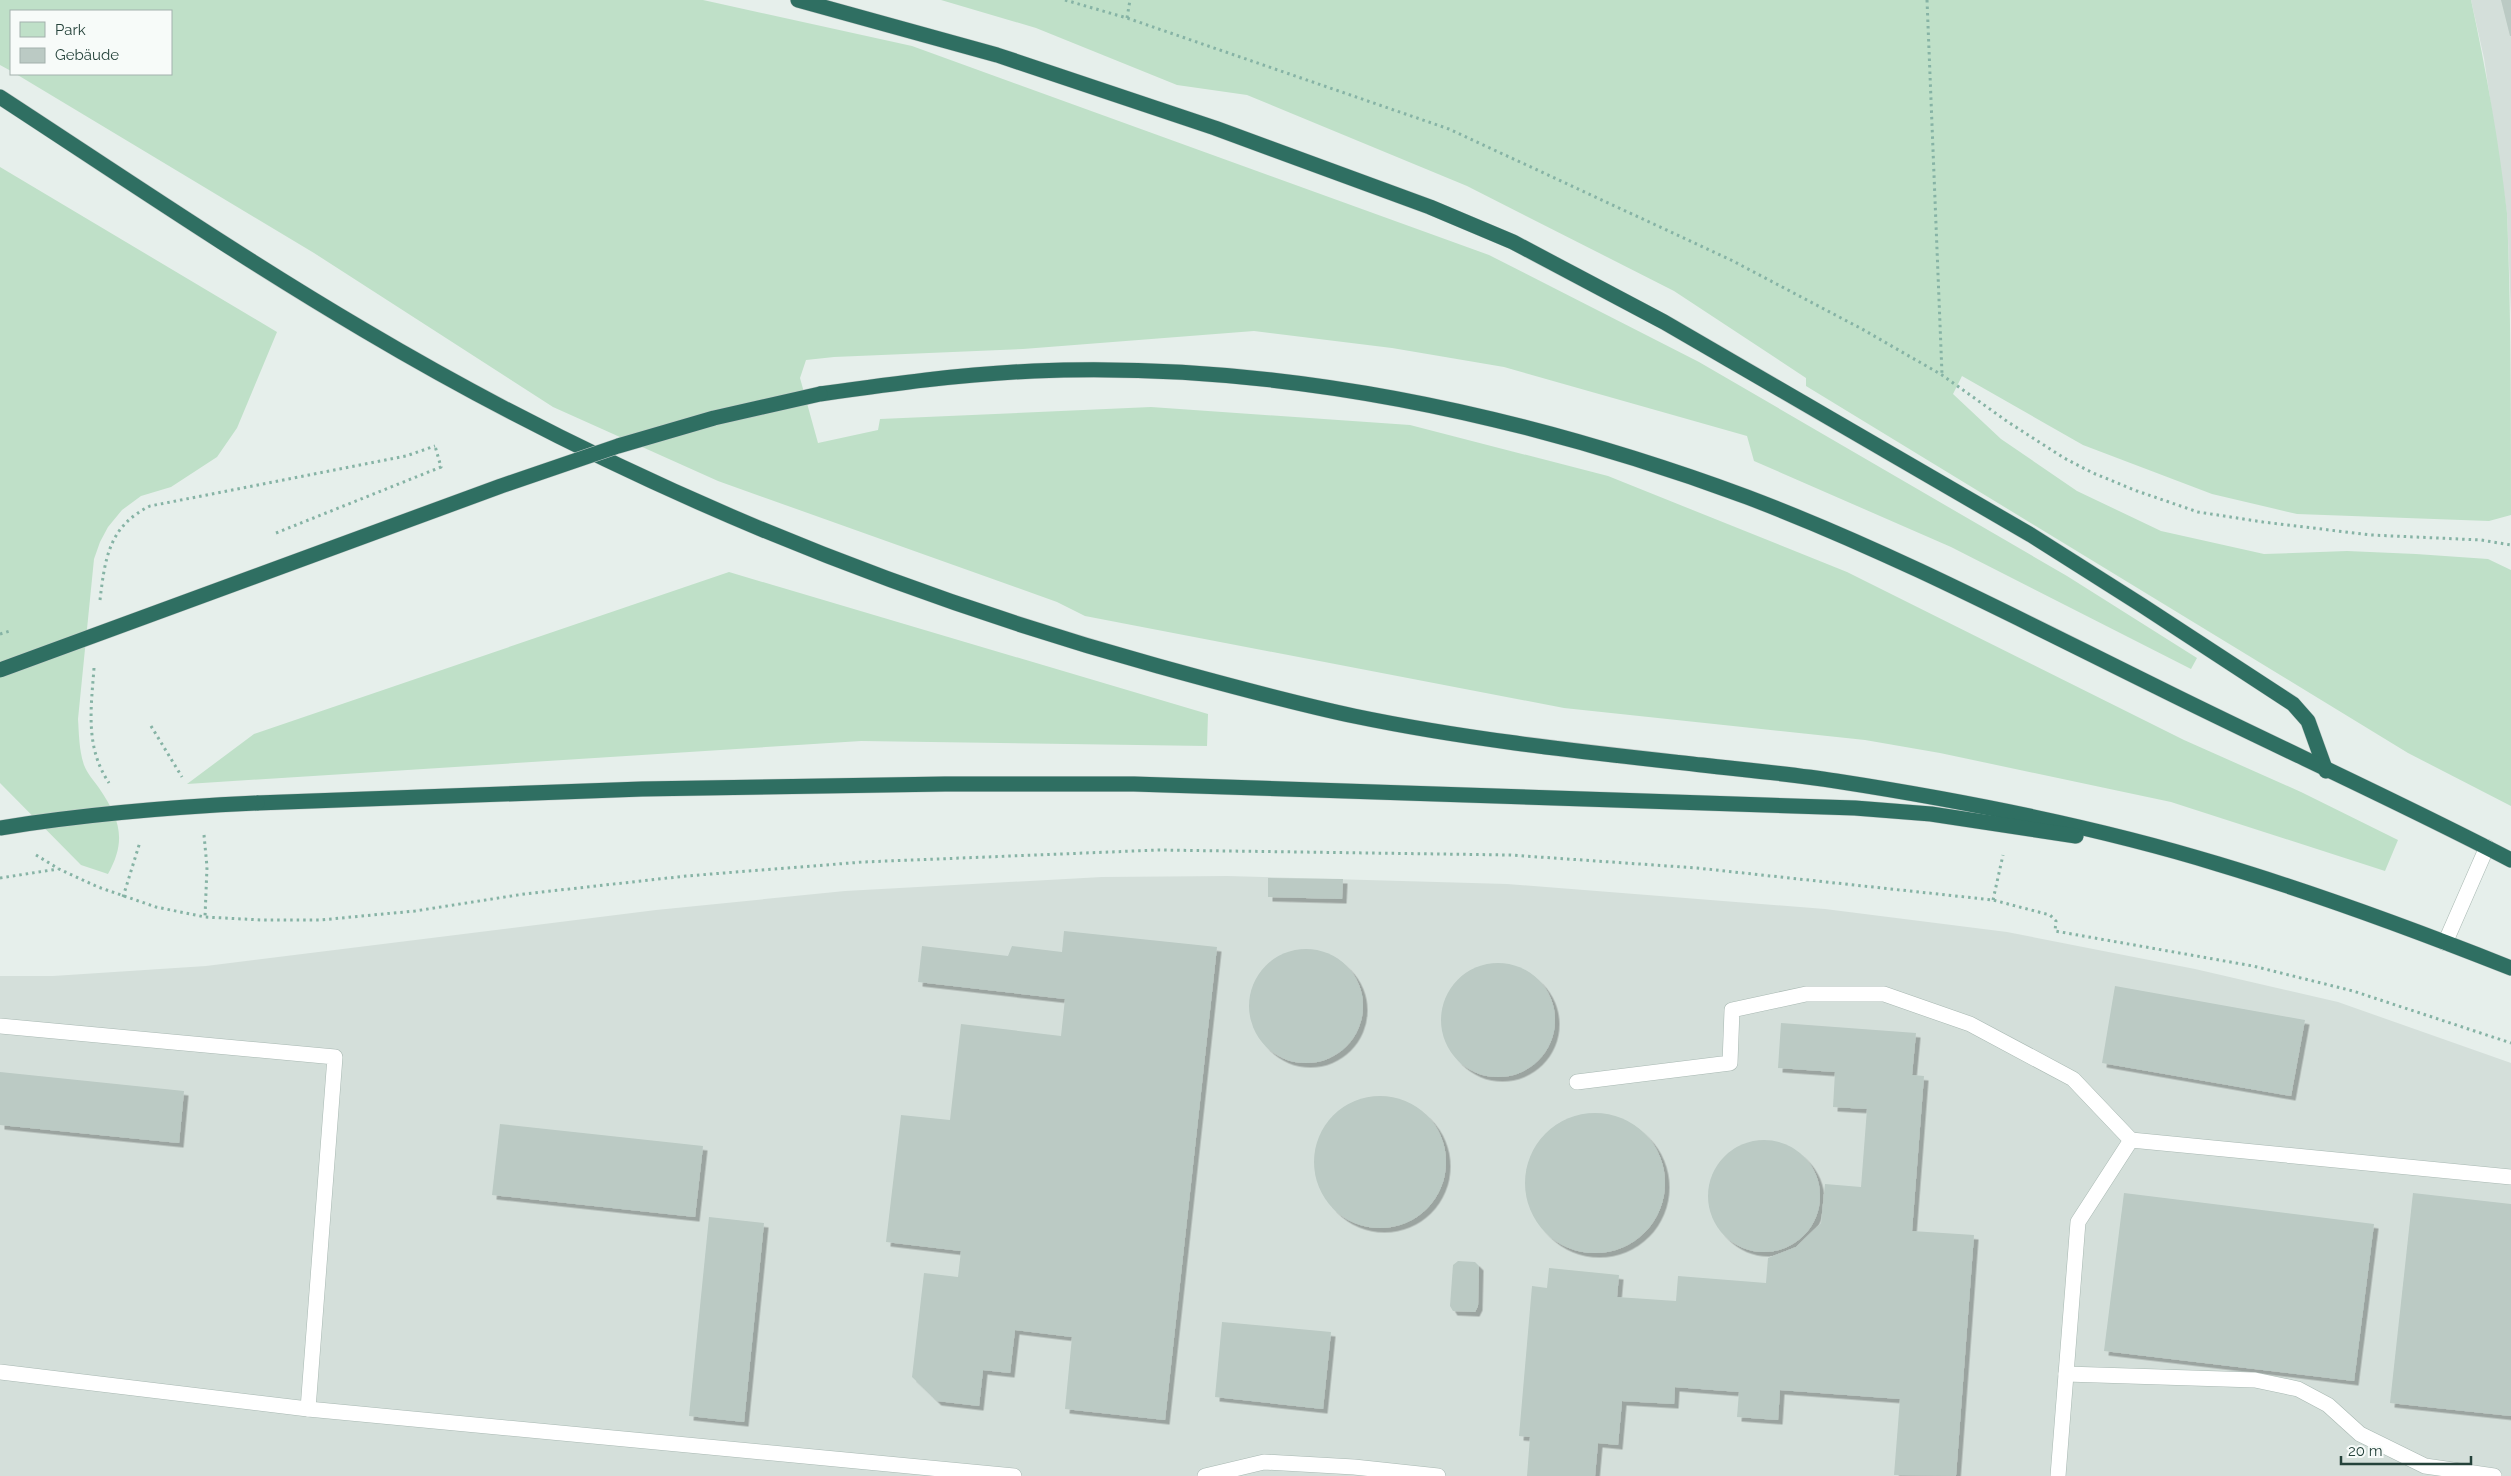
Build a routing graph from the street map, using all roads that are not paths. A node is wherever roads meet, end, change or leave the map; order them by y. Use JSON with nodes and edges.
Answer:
{"nodes":[{"id":1,"x":798,"y":0,"type":"edge"},
{"id":2,"x":0,"y":97,"type":"edge"},
{"id":3,"x":0,"y":670,"type":"edge"},
{"id":4,"x":2326,"y":771,"type":"junction"},
{"id":5,"x":0,"y":828,"type":"edge"},
{"id":6,"x":2487,"y":847,"type":"junction"},
{"id":7,"x":2176,"y":853,"type":"junction"},
{"id":8,"x":2511,"y":860,"type":"edge"},
{"id":9,"x":2445,"y":943,"type":"junction"},
{"id":10,"x":2511,"y":968,"type":"edge"},
{"id":11,"x":0,"y":1026,"type":"edge"},
{"id":12,"x":1578,"y":1082,"type":"dead end"},
{"id":13,"x":2131,"y":1140,"type":"junction"},
{"id":14,"x":2511,"y":1177,"type":"edge"},
{"id":15,"x":0,"y":1372,"type":"edge"},
{"id":16,"x":2066,"y":1374,"type":"junction"},
{"id":17,"x":308,"y":1409,"type":"junction"},
{"id":18,"x":1014,"y":1476,"type":"edge"},
{"id":19,"x":1205,"y":1476,"type":"edge"},
{"id":20,"x":1438,"y":1476,"type":"edge"},
{"id":21,"x":2058,"y":1476,"type":"edge"},
{"id":22,"x":2494,"y":1476,"type":"edge"}],
"edges":[{"from":1,"to":4,"type":"highway"},
{"from":2,"to":7,"type":"highway"},
{"from":3,"to":4,"type":"highway","bridge":true},
{"from":4,"to":6,"type":"highway"},
{"from":5,"to":7,"type":"highway","bridge":true},
{"from":6,"to":8,"type":"highway"},
{"from":6,"to":9,"type":"lane"},
{"from":7,"to":9,"type":"highway"},
{"from":9,"to":10,"type":"highway"},
{"from":11,"to":17,"type":"lane"},
{"from":12,"to":13,"type":"lane"},
{"from":13,"to":14,"type":"lane"},
{"from":13,"to":16,"type":"lane"},
{"from":15,"to":17,"type":"lane"},
{"from":16,"to":21,"type":"lane"},
{"from":16,"to":22,"type":"lane"},
{"from":17,"to":18,"type":"lane"},
{"from":19,"to":20,"type":"lane"}]}
